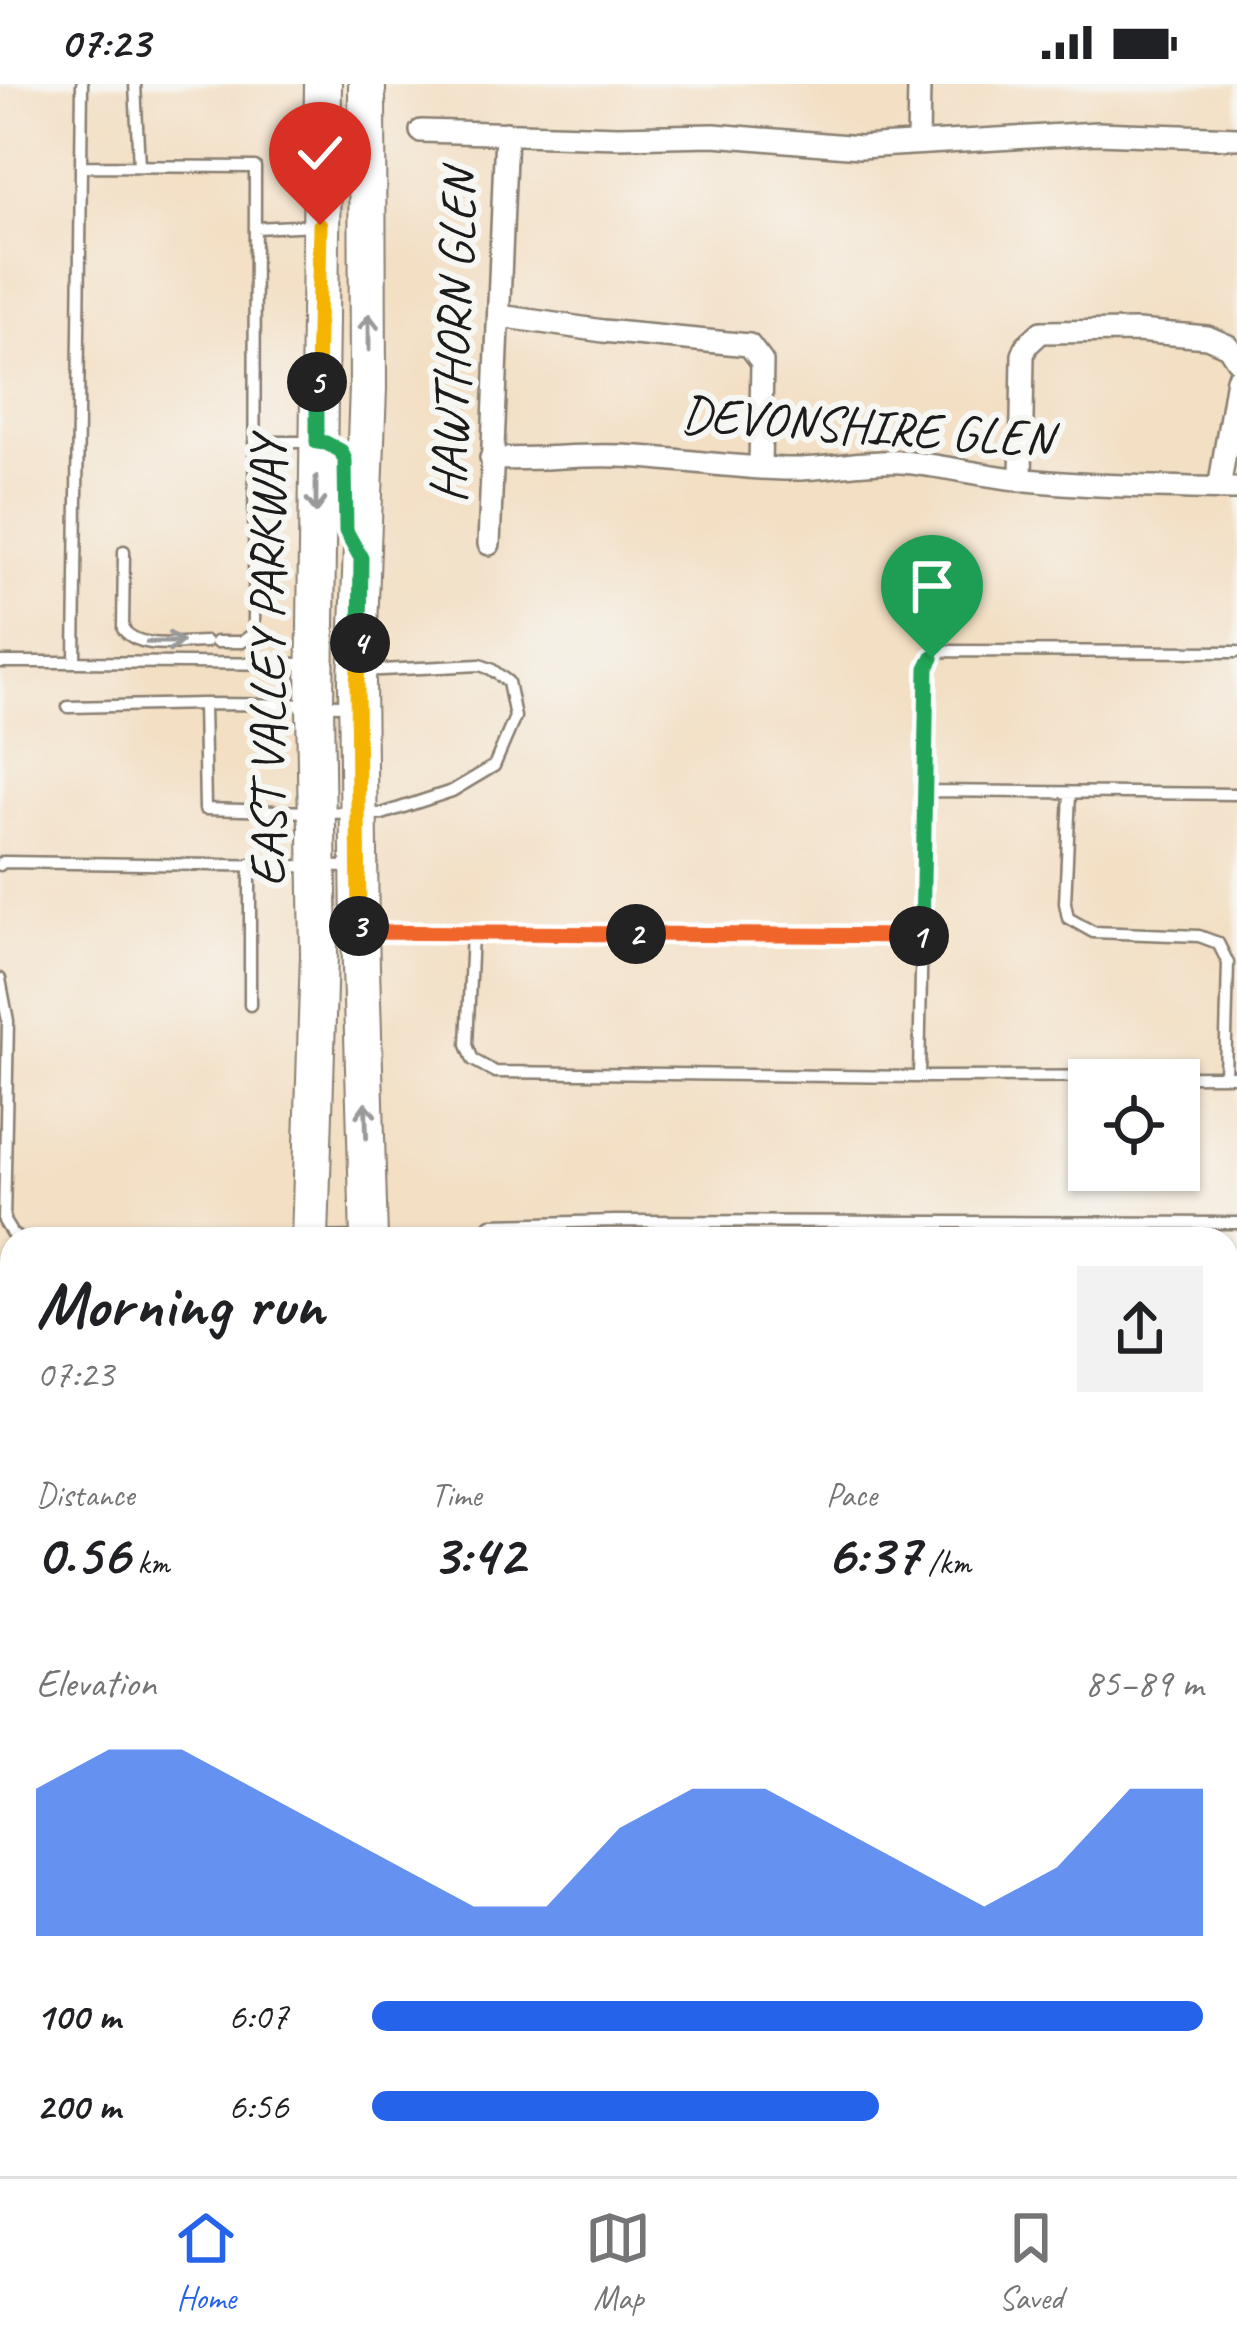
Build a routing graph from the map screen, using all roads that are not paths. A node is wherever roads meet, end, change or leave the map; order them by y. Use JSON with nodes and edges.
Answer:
{"nodes":[{"id":1,"x":82,"y":84,"type":"edge"},
{"id":2,"x":135,"y":84,"type":"edge"},
{"id":3,"x":323,"y":84,"type":"edge"},
{"id":4,"x":368,"y":84,"type":"edge"},
{"id":5,"x":920,"y":84,"type":"edge"},
{"id":6,"x":421,"y":131,"type":"dead end"},
{"id":7,"x":506,"y":133,"type":"junction"},
{"id":8,"x":1237,"y":138,"type":"edge"},
{"id":9,"x":918,"y":142,"type":"junction"},
{"id":10,"x":81,"y":166,"type":"junction"},
{"id":11,"x":139,"y":166,"type":"junction"},
{"id":12,"x":320,"y":225,"type":"junction"},
{"id":13,"x":255,"y":228,"type":"junction"},
{"id":14,"x":500,"y":316,"type":"junction"},
{"id":15,"x":1237,"y":360,"type":"edge"},
{"id":16,"x":1237,"y":379,"type":"edge"},
{"id":17,"x":254,"y":442,"type":"junction"},
{"id":18,"x":317,"y":442,"type":"junction"},
{"id":19,"x":491,"y":458,"type":"junction"},
{"id":20,"x":760,"y":466,"type":"junction"},
{"id":21,"x":1021,"y":480,"type":"junction"},
{"id":22,"x":1228,"y":489,"type":"edge"},
{"id":23,"x":489,"y":544,"type":"dead end"},
{"id":24,"x":124,"y":551,"type":"dead end"},
{"id":25,"x":361,"y":558,"type":"junction"},
{"id":26,"x":1237,"y":652,"type":"edge"},
{"id":27,"x":0,"y":662,"type":"edge"},
{"id":28,"x":75,"y":662,"type":"junction"},
{"id":29,"x":316,"y":664,"type":"junction"},
{"id":30,"x":358,"y":688,"type":"junction"},
{"id":31,"x":203,"y":704,"type":"junction"},
{"id":32,"x":315,"y":704,"type":"junction"},
{"id":33,"x":68,"y":707,"type":"dead end"},
{"id":34,"x":925,"y":791,"type":"junction"},
{"id":35,"x":1070,"y":793,"type":"junction"},
{"id":36,"x":1237,"y":794,"type":"edge"},
{"id":37,"x":318,"y":812,"type":"junction"},
{"id":38,"x":359,"y":814,"type":"junction"},
{"id":39,"x":250,"y":864,"type":"junction"},
{"id":40,"x":0,"y":865,"type":"edge"},
{"id":41,"x":318,"y":866,"type":"junction"},
{"id":42,"x":358,"y":867,"type":"junction"},
{"id":43,"x":359,"y":932,"type":"junction"},
{"id":44,"x":472,"y":932,"type":"junction"},
{"id":45,"x":318,"y":933,"type":"junction"},
{"id":46,"x":922,"y":936,"type":"junction"},
{"id":47,"x":0,"y":979,"type":"edge"},
{"id":48,"x":250,"y":1006,"type":"dead end"},
{"id":49,"x":1231,"y":1076,"type":"edge"},
{"id":50,"x":920,"y":1077,"type":"junction"},
{"id":51,"x":615,"y":1221,"type":"junction"},
{"id":52,"x":927,"y":1222,"type":"junction"},
{"id":53,"x":1231,"y":1223,"type":"edge"},
{"id":54,"x":1076,"y":1224,"type":"joint"},
{"id":55,"x":8,"y":1227,"type":"edge"},
{"id":56,"x":310,"y":1227,"type":"edge"},
{"id":57,"x":370,"y":1227,"type":"edge"},
{"id":58,"x":487,"y":1227,"type":"edge"},
{"id":59,"x":615,"y":1227,"type":"edge"},
{"id":60,"x":927,"y":1227,"type":"edge"}],
"edges":[{"from":1,"to":10,"type":"lane"},
{"from":2,"to":11,"type":"lane"},
{"from":3,"to":12,"type":"main road","name":"EAST VALLEY PARKWAY"},
{"from":25,"to":4,"type":"main road","name":"EAST VALLEY PARKWAY","one_way":true},
{"from":5,"to":9,"type":"street"},
{"from":6,"to":7,"type":"street"},
{"from":7,"to":9,"type":"street"},
{"from":7,"to":14,"type":"street","name":"HAWTHORN GLEN"},
{"from":8,"to":9,"type":"street"},
{"from":10,"to":11,"type":"lane"},
{"from":10,"to":28,"type":"lane"},
{"from":11,"to":13,"type":"lane"},
{"from":12,"to":13,"type":"lane"},
{"from":12,"to":18,"type":"main road","name":"EAST VALLEY PARKWAY"},
{"from":13,"to":17,"type":"lane"},
{"from":14,"to":19,"type":"street","name":"HAWTHORN GLEN"},
{"from":14,"to":20,"type":"street"},
{"from":15,"to":21,"type":"street"},
{"from":16,"to":22,"type":"street"},
{"from":17,"to":18,"type":"lane"},
{"from":24,"to":17,"type":"lane","one_way":true},
{"from":18,"to":25,"type":"main road"},
{"from":18,"to":29,"type":"main road","name":"EAST VALLEY PARKWAY","one_way":true},
{"from":19,"to":20,"type":"street","name":"DEVONSHIRE GLEN"},
{"from":19,"to":23,"type":"street","name":"HAWTHORN GLEN"},
{"from":20,"to":21,"type":"street","name":"DEVONSHIRE GLEN"},
{"from":21,"to":22,"type":"street","name":"DEVONSHIRE GLEN"},
{"from":25,"to":30,"type":"main road","name":"EAST VALLEY PARKWAY"},
{"from":26,"to":34,"type":"lane"},
{"from":27,"to":28,"type":"lane"},
{"from":28,"to":29,"type":"lane"},
{"from":29,"to":32,"type":"main road","name":"EAST VALLEY PARKWAY"},
{"from":30,"to":32,"type":"lane"},
{"from":30,"to":38,"type":"main road","name":"EAST VALLEY PARKWAY"},
{"from":30,"to":38,"type":"lane"},
{"from":31,"to":32,"type":"lane"},
{"from":31,"to":33,"type":"lane"},
{"from":31,"to":37,"type":"lane"},
{"from":32,"to":37,"type":"main road","name":"EAST VALLEY PARKWAY"},
{"from":34,"to":35,"type":"lane"},
{"from":34,"to":46,"type":"lane"},
{"from":35,"to":36,"type":"lane"},
{"from":35,"to":49,"type":"lane"},
{"from":37,"to":38,"type":"lane"},
{"from":37,"to":41,"type":"main road","name":"EAST VALLEY PARKWAY"},
{"from":38,"to":42,"type":"main road","name":"EAST VALLEY PARKWAY"},
{"from":39,"to":40,"type":"lane"},
{"from":39,"to":41,"type":"lane"},
{"from":39,"to":48,"type":"lane"},
{"from":41,"to":42,"type":"lane"},
{"from":41,"to":45,"type":"main road","name":"EAST VALLEY PARKWAY"},
{"from":42,"to":43,"type":"main road","name":"EAST VALLEY PARKWAY"},
{"from":43,"to":44,"type":"lane"},
{"from":43,"to":45,"type":"lane"},
{"from":57,"to":43,"type":"main road","name":"EAST VALLEY PARKWAY","one_way":true},
{"from":44,"to":46,"type":"lane"},
{"from":44,"to":50,"type":"lane"},
{"from":45,"to":56,"type":"main road","name":"EAST VALLEY PARKWAY"},
{"from":46,"to":50,"type":"lane"},
{"from":47,"to":55,"type":"lane"},
{"from":49,"to":50,"type":"lane"},
{"from":51,"to":52,"type":"lane"},
{"from":51,"to":58,"type":"lane"},
{"from":51,"to":59,"type":"lane"},
{"from":52,"to":54,"type":"lane"},
{"from":52,"to":60,"type":"lane"},
{"from":53,"to":54,"type":"lane"}]}
